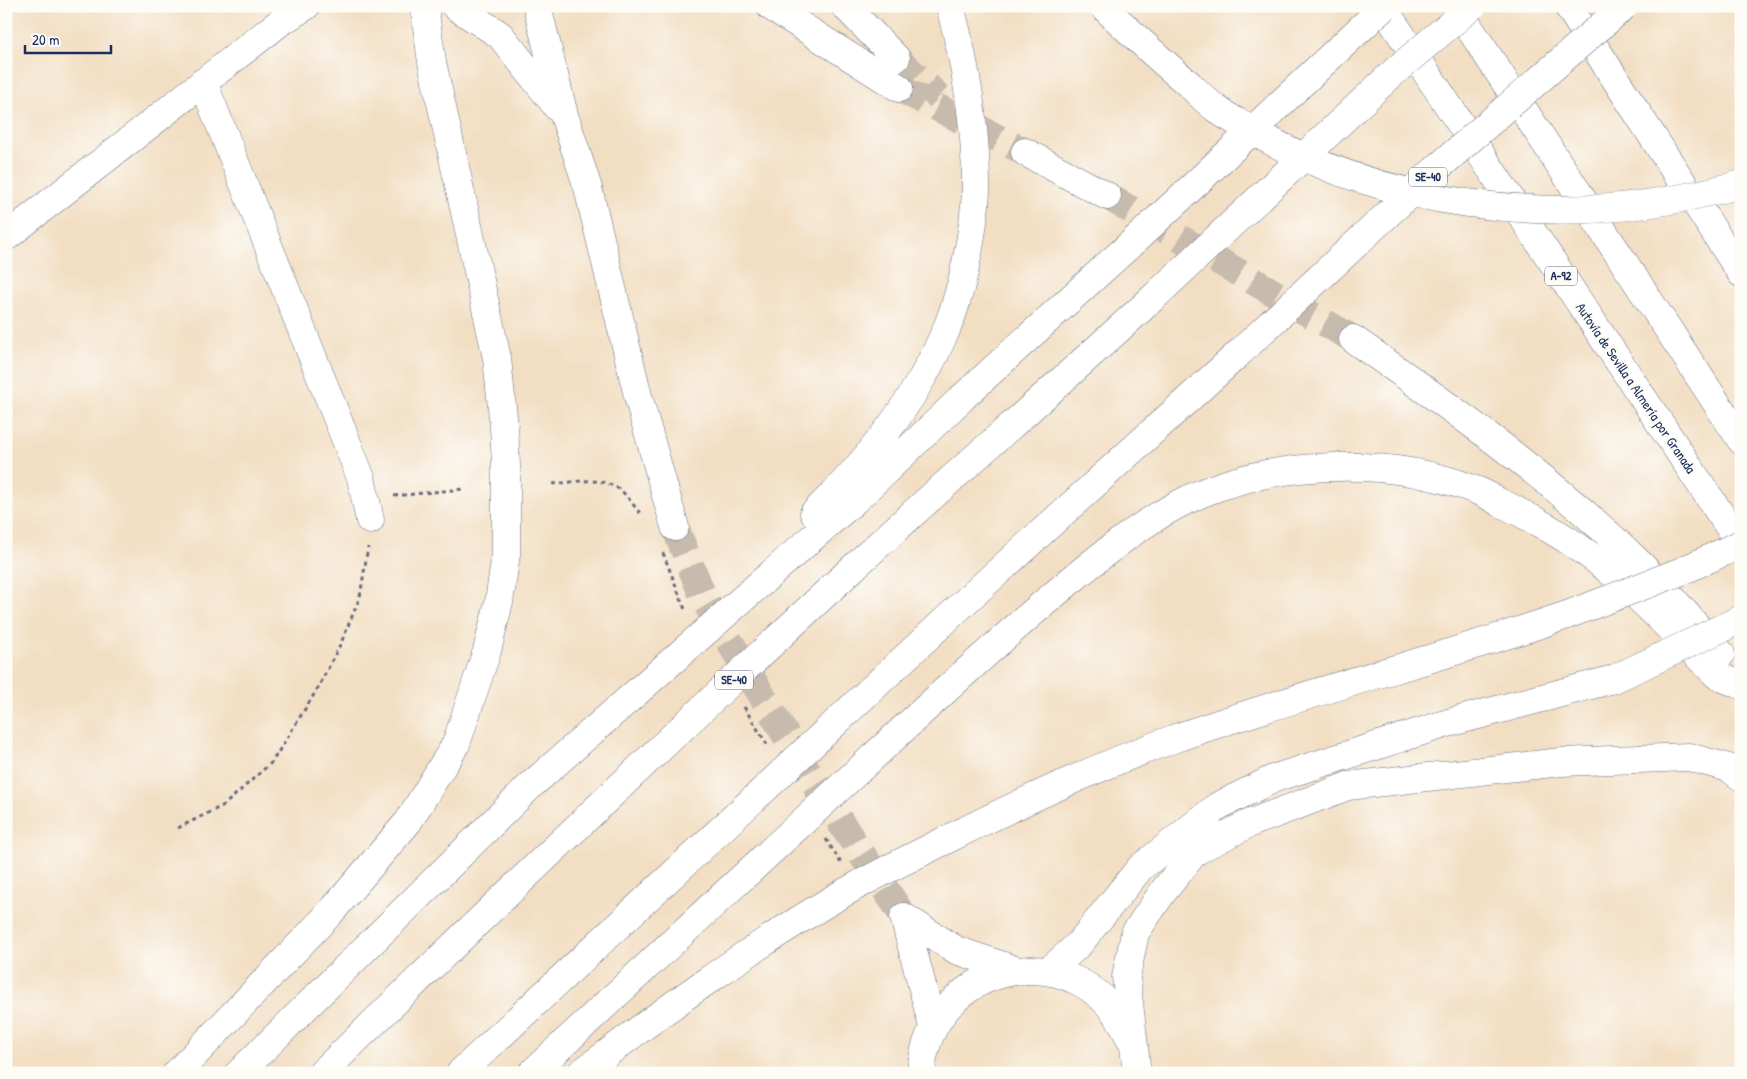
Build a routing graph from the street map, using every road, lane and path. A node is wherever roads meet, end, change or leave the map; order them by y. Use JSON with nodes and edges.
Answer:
{"nodes":[{"id":1,"x":262,"y":6,"type":"edge"},
{"id":2,"x":306,"y":6,"type":"edge"},
{"id":3,"x":424,"y":6,"type":"edge"},
{"id":4,"x":455,"y":6,"type":"edge"},
{"id":5,"x":537,"y":6,"type":"edge"},
{"id":6,"x":770,"y":6,"type":"edge"},
{"id":7,"x":845,"y":6,"type":"edge"},
{"id":8,"x":950,"y":6,"type":"edge"},
{"id":9,"x":1103,"y":6,"type":"edge"},
{"id":10,"x":1383,"y":6,"type":"edge"},
{"id":11,"x":1455,"y":6,"type":"edge"},
{"id":12,"x":1472,"y":6,"type":"edge"},
{"id":13,"x":1568,"y":6,"type":"edge"},
{"id":14,"x":1624,"y":6,"type":"edge"},
{"id":15,"x":264,"y":34,"type":"junction"},
{"id":16,"x":896,"y":58,"type":"tunnel mouth"},
{"id":17,"x":203,"y":82,"type":"junction"},
{"id":18,"x":899,"y":88,"type":"tunnel mouth"},
{"id":19,"x":564,"y":115,"type":"junction"},
{"id":20,"x":1026,"y":152,"type":"tunnel mouth"},
{"id":21,"x":1741,"y":184,"type":"edge"},
{"id":22,"x":1107,"y":196,"type":"tunnel mouth"},
{"id":23,"x":6,"y":237,"type":"edge"},
{"id":24,"x":1741,"y":273,"type":"edge"},
{"id":25,"x":1354,"y":339,"type":"tunnel mouth"},
{"id":26,"x":1741,"y":440,"type":"edge"},
{"id":27,"x":463,"y":489,"type":"dead end"},
{"id":28,"x":368,"y":509,"type":"junction"},
{"id":29,"x":675,"y":527,"type":"tunnel mouth"},
{"id":30,"x":1741,"y":545,"type":"edge"},
{"id":31,"x":1741,"y":619,"type":"edge"},
{"id":32,"x":1741,"y":675,"type":"edge"},
{"id":33,"x":1741,"y":685,"type":"edge"},
{"id":34,"x":1741,"y":777,"type":"edge"},
{"id":35,"x":1274,"y":778,"type":"junction"},
{"id":36,"x":530,"y":786,"type":"junction"},
{"id":37,"x":178,"y":828,"type":"dead end"},
{"id":38,"x":1194,"y":852,"type":"junction"},
{"id":39,"x":1015,"y":970,"type":"junction"},
{"id":40,"x":1049,"y":971,"type":"junction"},
{"id":41,"x":933,"y":1027,"type":"junction"},
{"id":42,"x":1136,"y":1062,"type":"edge"},
{"id":43,"x":177,"y":1073,"type":"edge"},
{"id":44,"x":239,"y":1073,"type":"edge"},
{"id":45,"x":322,"y":1073,"type":"edge"},
{"id":46,"x":460,"y":1073,"type":"edge"},
{"id":47,"x":532,"y":1073,"type":"edge"},
{"id":48,"x":581,"y":1073,"type":"edge"},
{"id":49,"x":921,"y":1073,"type":"edge"}],
"edges":[{"from":1,"to":15,"type":"main road"},
{"from":2,"to":15,"type":"main road"},
{"from":3,"to":43,"type":"main road"},
{"from":4,"to":19,"type":"main road"},
{"from":5,"to":19,"type":"main road"},
{"from":6,"to":18,"type":"main road"},
{"from":7,"to":16,"type":"main road"},
{"from":8,"to":36,"type":"main road"},
{"from":9,"to":21,"type":"main road","bridge":true},
{"from":10,"to":30,"type":"main road","name":"Autovía de Sevilla a Almería por Granada","number":"A-92"},
{"from":10,"to":36,"type":"main road","bridge":true},
{"from":11,"to":26,"type":"main road"},
{"from":12,"to":45,"type":"main road","number":"SE-40","bridge":true},
{"from":13,"to":24,"type":"main road"},
{"from":14,"to":46,"type":"main road","number":"SE-40","bridge":true},
{"from":15,"to":17,"type":"main road"},
{"from":17,"to":23,"type":"main road"},
{"from":17,"to":28,"type":"main road"},
{"from":19,"to":29,"type":"main road"},
{"from":20,"to":22,"type":"main road"},
{"from":25,"to":32,"type":"main road"},
{"from":27,"to":28,"type":"path"},
{"from":28,"to":37,"type":"path"},
{"from":30,"to":48,"type":"main road","bridge":true},
{"from":31,"to":35,"type":"main road","bridge":true},
{"from":33,"to":47,"type":"main road"},
{"from":34,"to":38,"type":"main road"},
{"from":35,"to":38,"type":"main road"},
{"from":35,"to":40,"type":"main road"},
{"from":36,"to":44,"type":"main road"},
{"from":38,"to":42,"type":"main road"},
{"from":39,"to":40,"type":"main road"},
{"from":39,"to":41,"type":"main road"},
{"from":39,"to":41,"type":"main road"},
{"from":40,"to":42,"type":"main road"},
{"from":41,"to":49,"type":"main road"}]}
